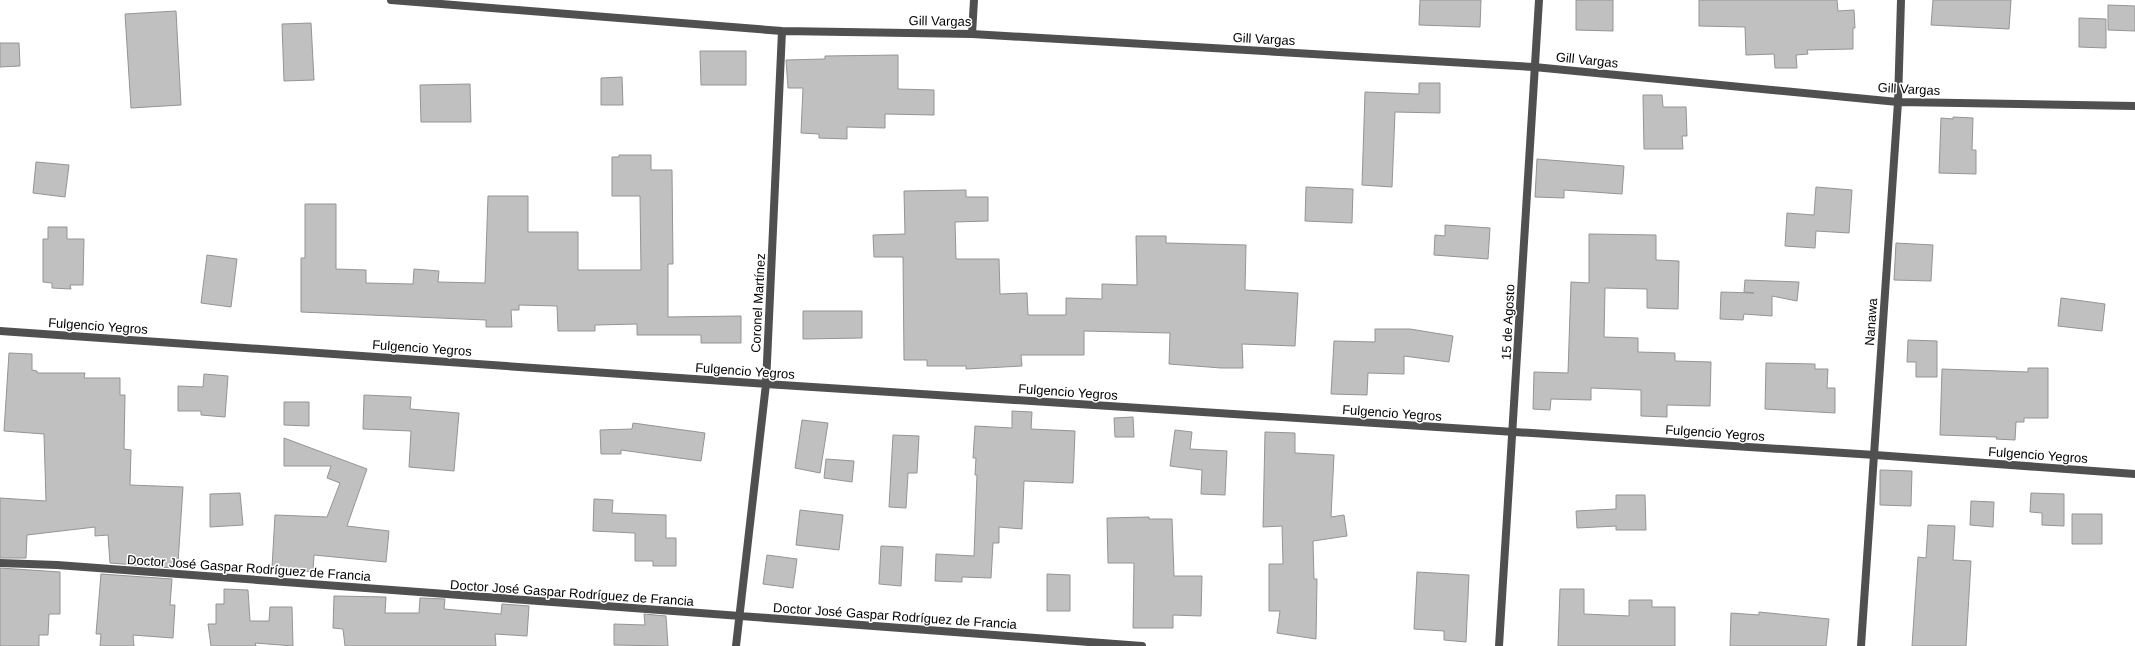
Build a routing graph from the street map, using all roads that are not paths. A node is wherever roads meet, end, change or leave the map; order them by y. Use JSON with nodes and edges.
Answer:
{"nodes":[{"id":1,"x":391,"y":0,"type":"edge"},
{"id":2,"x":974,"y":0,"type":"edge"},
{"id":3,"x":1539,"y":0,"type":"edge"},
{"id":4,"x":1901,"y":0,"type":"edge"},
{"id":5,"x":782,"y":31,"type":"junction"},
{"id":6,"x":972,"y":34,"type":"junction"},
{"id":7,"x":1534,"y":67,"type":"junction"},
{"id":8,"x":1898,"y":102,"type":"junction"},
{"id":9,"x":2135,"y":106,"type":"edge"},
{"id":10,"x":0,"y":331,"type":"edge"},
{"id":11,"x":766,"y":384,"type":"junction"},
{"id":12,"x":1513,"y":433,"type":"junction"},
{"id":13,"x":1875,"y":455,"type":"junction"},
{"id":14,"x":2135,"y":474,"type":"edge"},
{"id":15,"x":0,"y":563,"type":"edge"},
{"id":16,"x":739,"y":617,"type":"junction"},
{"id":17,"x":736,"y":646,"type":"edge"},
{"id":18,"x":1142,"y":646,"type":"edge"},
{"id":19,"x":1499,"y":646,"type":"edge"},
{"id":20,"x":1861,"y":646,"type":"edge"}],
"edges":[{"from":1,"to":5,"type":"street","name":"Gill Vargas"},
{"from":2,"to":6,"type":"street"},
{"from":3,"to":7,"type":"street","name":"15 de Agosto"},
{"from":4,"to":8,"type":"street","name":"Nanawa"},
{"from":5,"to":6,"type":"street","name":"Gill Vargas"},
{"from":5,"to":11,"type":"street","name":"Coronel Martínez"},
{"from":6,"to":7,"type":"street","name":"Gill Vargas"},
{"from":7,"to":8,"type":"street","name":"Gill Vargas"},
{"from":7,"to":12,"type":"street","name":"15 de Agosto"},
{"from":8,"to":9,"type":"street","name":"Gill Vargas"},
{"from":8,"to":13,"type":"street","name":"Nanawa"},
{"from":10,"to":11,"type":"street","name":"Fulgencio Yegros"},
{"from":11,"to":12,"type":"street","name":"Fulgencio Yegros"},
{"from":11,"to":16,"type":"street","name":"Coronel Martínez"},
{"from":12,"to":13,"type":"street","name":"Fulgencio Yegros"},
{"from":12,"to":19,"type":"street","name":"15 de Agosto"},
{"from":13,"to":14,"type":"street","name":"Fulgencio Yegros"},
{"from":13,"to":20,"type":"street","name":"Nanawa"},
{"from":15,"to":16,"type":"street","name":"Doctor José Gaspar Rodríguez de Francia"},
{"from":16,"to":17,"type":"street","name":"Coronel Martínez"},
{"from":16,"to":18,"type":"street","name":"Doctor José Gaspar Rodríguez de Francia"}]}
